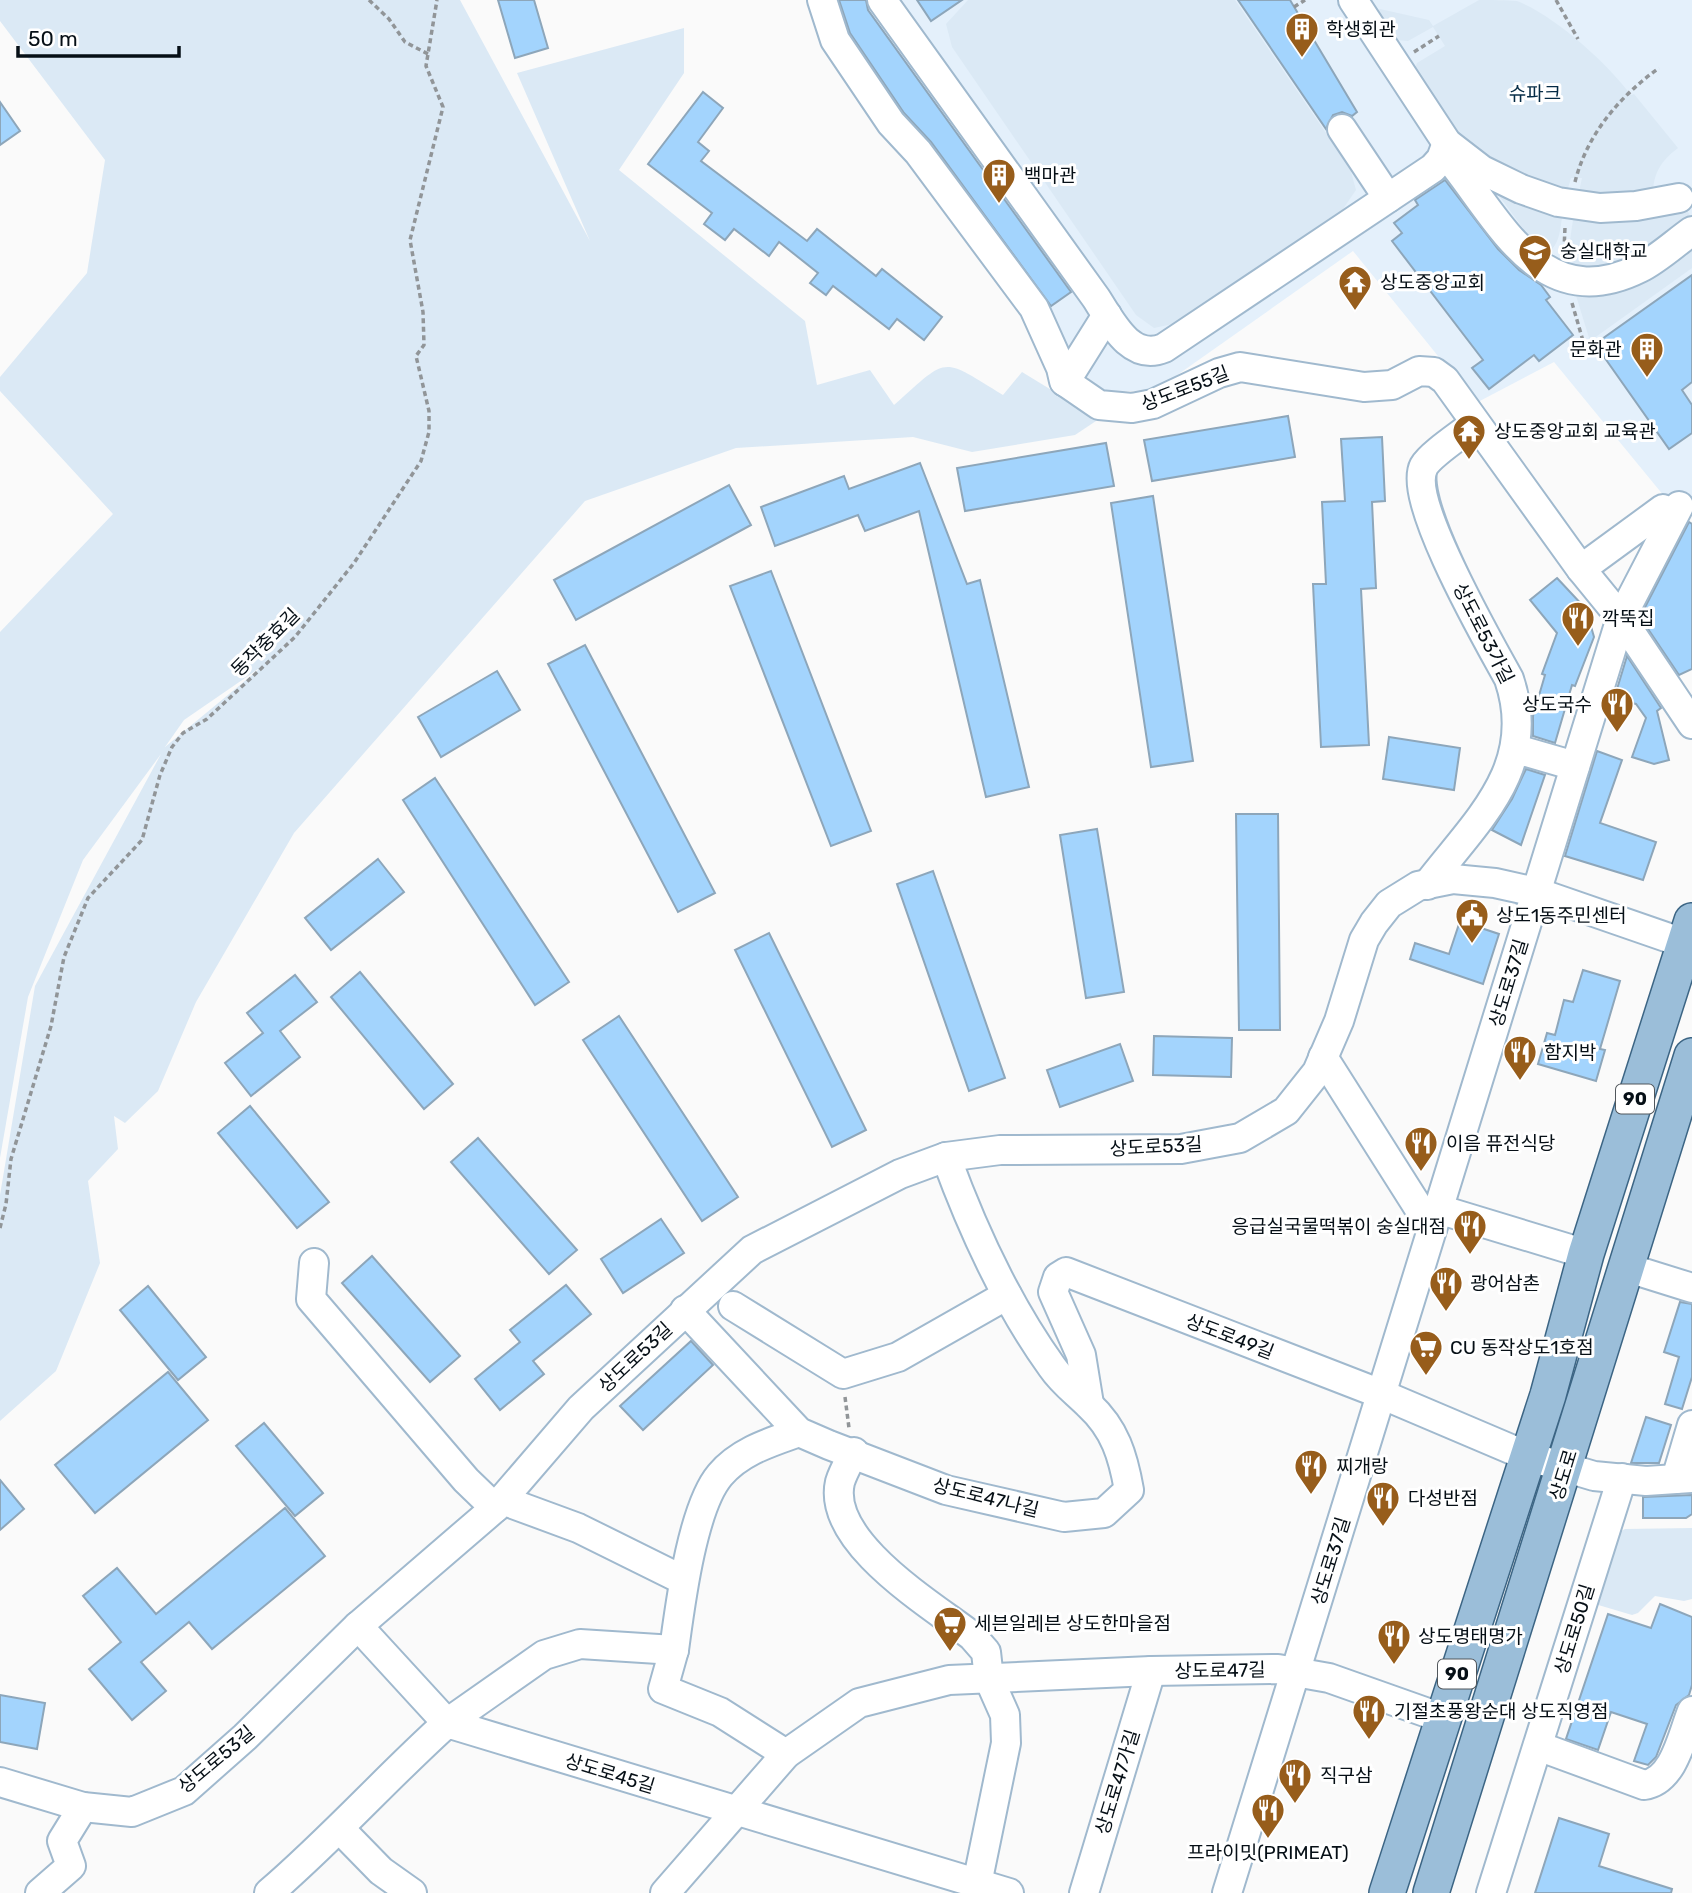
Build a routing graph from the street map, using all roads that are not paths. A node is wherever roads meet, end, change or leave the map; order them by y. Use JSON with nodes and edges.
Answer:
{"nodes":[{"id":1,"x":822,"y":0,"type":"edge"},
{"id":2,"x":882,"y":0,"type":"edge"},
{"id":3,"x":1353,"y":0,"type":"edge"},
{"id":4,"x":1342,"y":130,"type":"dead end"},
{"id":5,"x":1452,"y":155,"type":"junction"},
{"id":6,"x":1388,"y":198,"type":"junction"},
{"id":7,"x":1679,"y":198,"type":"dead end"},
{"id":8,"x":1692,"y":231,"type":"edge"},
{"id":9,"x":1107,"y":315,"type":"junction"},
{"id":10,"x":1065,"y":382,"type":"junction"},
{"id":11,"x":1474,"y":424,"type":"junction"},
{"id":12,"x":1581,"y":569,"type":"junction"},
{"id":13,"x":1621,"y":618,"type":"junction"},
{"id":14,"x":1692,"y":724,"type":"edge"},
{"id":15,"x":1517,"y":749,"type":"junction"},
{"id":16,"x":1575,"y":766,"type":"junction"},
{"id":17,"x":1427,"y":885,"type":"junction"},
{"id":18,"x":1536,"y":892,"type":"junction"},
{"id":19,"x":1690,"y":935,"type":"edge"},
{"id":20,"x":1692,"y":1056,"type":"edge"},
{"id":21,"x":1323,"y":1057,"type":"junction"},
{"id":22,"x":946,"y":1157,"type":"junction"},
{"id":23,"x":1435,"y":1219,"type":"junction"},
{"id":24,"x":1586,"y":1254,"type":"junction"},
{"id":25,"x":314,"y":1263,"type":"dead end"},
{"id":26,"x":1628,"y":1268,"type":"junction"},
{"id":27,"x":1692,"y":1288,"type":"edge"},
{"id":28,"x":1007,"y":1295,"type":"junction"},
{"id":29,"x":733,"y":1306,"type":"dead end"},
{"id":30,"x":685,"y":1310,"type":"junction"},
{"id":31,"x":1381,"y":1394,"type":"junction"},
{"id":32,"x":1088,"y":1404,"type":"junction"},
{"id":33,"x":1692,"y":1426,"type":"edge"},
{"id":34,"x":799,"y":1432,"type":"junction"},
{"id":35,"x":853,"y":1452,"type":"junction"},
{"id":36,"x":1527,"y":1456,"type":"junction"},
{"id":37,"x":1565,"y":1468,"type":"junction"},
{"id":38,"x":1622,"y":1478,"type":"junction"},
{"id":39,"x":1684,"y":1479,"type":"edge"},
{"id":40,"x":498,"y":1504,"type":"junction"},
{"id":41,"x":683,"y":1580,"type":"junction"},
{"id":42,"x":358,"y":1626,"type":"junction"},
{"id":43,"x":674,"y":1650,"type":"junction"},
{"id":44,"x":1151,"y":1671,"type":"junction"},
{"id":45,"x":1295,"y":1672,"type":"junction"},
{"id":46,"x":989,"y":1679,"type":"junction"},
{"id":47,"x":1692,"y":1711,"type":"edge"},
{"id":48,"x":1443,"y":1718,"type":"junction"},
{"id":49,"x":447,"y":1723,"type":"junction"},
{"id":50,"x":1538,"y":1746,"type":"junction"},
{"id":51,"x":786,"y":1754,"type":"junction"},
{"id":52,"x":0,"y":1782,"type":"edge"},
{"id":53,"x":83,"y":1807,"type":"junction"},
{"id":54,"x":735,"y":1811,"type":"junction"},
{"id":55,"x":340,"y":1829,"type":"junction"},
{"id":56,"x":976,"y":1884,"type":"junction"},
{"id":57,"x":40,"y":1893,"type":"edge"},
{"id":58,"x":269,"y":1893,"type":"edge"},
{"id":59,"x":412,"y":1893,"type":"edge"},
{"id":60,"x":665,"y":1893,"type":"edge"},
{"id":61,"x":1009,"y":1893,"type":"edge"},
{"id":62,"x":1084,"y":1893,"type":"edge"},
{"id":63,"x":1227,"y":1893,"type":"edge"},
{"id":64,"x":1387,"y":1893,"type":"edge"},
{"id":65,"x":1431,"y":1893,"type":"edge"},
{"id":66,"x":1491,"y":1893,"type":"edge"}],
"edges":[{"from":1,"to":10,"type":"street"},
{"from":2,"to":9,"type":"street"},
{"from":3,"to":5,"type":"street"},
{"from":4,"to":6,"type":"street"},
{"from":5,"to":6,"type":"street"},
{"from":5,"to":7,"type":"street"},
{"from":5,"to":8,"type":"street"},
{"from":6,"to":9,"type":"street"},
{"from":9,"to":10,"type":"street"},
{"from":10,"to":11,"type":"street","name":"상도로55길"},
{"from":11,"to":12,"type":"street","name":"상도로55길"},
{"from":11,"to":15,"type":"street","name":"상도로53가길"},
{"from":12,"to":13,"type":"street","name":"상도로55길"},
{"from":12,"to":13,"type":"street"},
{"from":13,"to":14,"type":"street","name":"상도로55길"},
{"from":13,"to":16,"type":"street","name":"상도로37길"},
{"from":15,"to":16,"type":"street"},
{"from":15,"to":17,"type":"street","name":"상도로53가길"},
{"from":16,"to":18,"type":"street","name":"상도로37길"},
{"from":17,"to":18,"type":"street","name":"상도로53길"},
{"from":17,"to":21,"type":"street","name":"상도로53길"},
{"from":18,"to":19,"type":"street","name":"상도로53길"},
{"from":18,"to":23,"type":"street","name":"상도로37길"},
{"from":19,"to":24,"type":"main road","name":"상도로","number":"90"},
{"from":20,"to":26,"type":"main road","name":"상도로","number":"90"},
{"from":21,"to":22,"type":"street","name":"상도로53길"},
{"from":21,"to":23,"type":"street"},
{"from":22,"to":28,"type":"street","name":"상도로47나길"},
{"from":22,"to":30,"type":"street","name":"상도로53길"},
{"from":23,"to":24,"type":"street"},
{"from":23,"to":31,"type":"street","name":"상도로37길"},
{"from":24,"to":36,"type":"main road","name":"상도로","number":"90"},
{"from":25,"to":40,"type":"street"},
{"from":26,"to":27,"type":"street"},
{"from":26,"to":37,"type":"main road","name":"상도로","number":"90"},
{"from":28,"to":29,"type":"street"},
{"from":28,"to":32,"type":"street","name":"상도로47나길"},
{"from":30,"to":34,"type":"street","name":"상도로53길"},
{"from":30,"to":40,"type":"street","name":"상도로53길"},
{"from":31,"to":32,"type":"street","name":"상도로49길"},
{"from":31,"to":36,"type":"street","name":"상도로49길"},
{"from":31,"to":45,"type":"street","name":"상도로37길"},
{"from":32,"to":35,"type":"street","name":"상도로47나길"},
{"from":33,"to":39,"type":"street"},
{"from":34,"to":35,"type":"street","name":"상도로53길"},
{"from":34,"to":41,"type":"street"},
{"from":35,"to":46,"type":"street"},
{"from":36,"to":37,"type":"street"},
{"from":36,"to":48,"type":"main road","name":"상도로","number":"90"},
{"from":37,"to":38,"type":"street"},
{"from":37,"to":65,"type":"main road","name":"상도로","number":"90"},
{"from":38,"to":39,"type":"street"},
{"from":38,"to":50,"type":"street","name":"상도로50길"},
{"from":40,"to":41,"type":"street"},
{"from":40,"to":42,"type":"street","name":"상도로53길"},
{"from":41,"to":43,"type":"street"},
{"from":42,"to":49,"type":"street"},
{"from":42,"to":53,"type":"street","name":"상도로53길"},
{"from":43,"to":49,"type":"street"},
{"from":43,"to":51,"type":"street"},
{"from":44,"to":45,"type":"street","name":"상도로47길"},
{"from":44,"to":46,"type":"street","name":"상도로47길"},
{"from":44,"to":62,"type":"street","name":"상도로47가길"},
{"from":45,"to":48,"type":"street","name":"상도로47길"},
{"from":45,"to":63,"type":"street","name":"상도로37길"},
{"from":46,"to":51,"type":"street","name":"상도로47길"},
{"from":46,"to":56,"type":"street"},
{"from":47,"to":50,"type":"street"},
{"from":48,"to":64,"type":"main road","name":"상도로","number":"90"},
{"from":49,"to":54,"type":"street","name":"상도로45길"},
{"from":49,"to":55,"type":"street"},
{"from":50,"to":66,"type":"street","name":"상도로50길"},
{"from":51,"to":54,"type":"street","name":"상도로47길"},
{"from":52,"to":53,"type":"street","name":"상도로53길"},
{"from":53,"to":57,"type":"street"},
{"from":54,"to":56,"type":"street","name":"상도로45길"},
{"from":54,"to":60,"type":"street","name":"상도로47길"},
{"from":55,"to":58,"type":"street"},
{"from":55,"to":59,"type":"street"},
{"from":56,"to":61,"type":"street","name":"상도로45길"}]}
